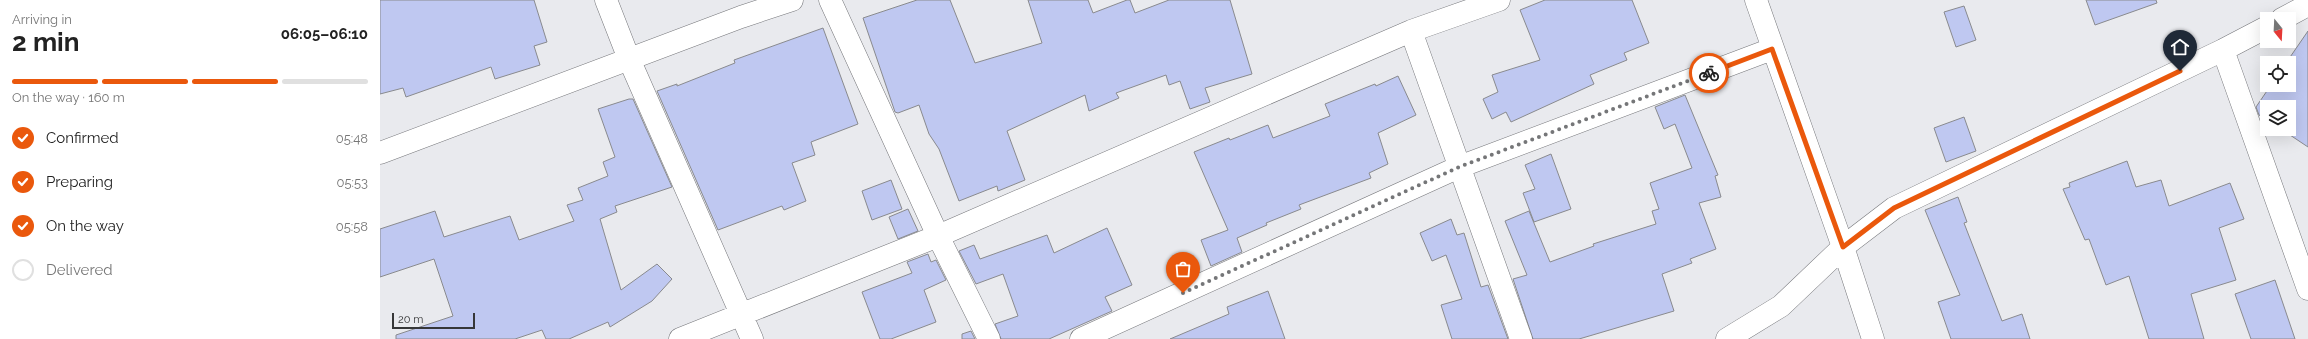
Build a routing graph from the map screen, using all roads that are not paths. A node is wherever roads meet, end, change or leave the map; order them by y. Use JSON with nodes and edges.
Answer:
{"nodes":[{"id":1,"x":606,"y":0,"type":"edge"},
{"id":2,"x":792,"y":0,"type":"edge"},
{"id":3,"x":830,"y":0,"type":"edge"},
{"id":4,"x":1499,"y":0,"type":"edge"},
{"id":5,"x":1756,"y":0,"type":"edge"},
{"id":6,"x":2308,"y":5,"type":"edge"},
{"id":7,"x":2295,"y":12,"type":"edge"},
{"id":8,"x":1411,"y":31,"type":"junction"},
{"id":9,"x":2260,"y":31,"type":"edge"},
{"id":10,"x":1772,"y":49,"type":"junction"},
{"id":11,"x":2223,"y":50,"type":"junction"},
{"id":12,"x":629,"y":59,"type":"junction"},
{"id":13,"x":380,"y":153,"type":"edge"},
{"id":14,"x":1459,"y":167,"type":"junction"},
{"id":15,"x":938,"y":236,"type":"junction"},
{"id":16,"x":1843,"y":247,"type":"junction"},
{"id":17,"x":2308,"y":289,"type":"edge"},
{"id":18,"x":741,"y":313,"type":"junction"},
{"id":19,"x":680,"y":339,"type":"edge"},
{"id":20,"x":752,"y":339,"type":"edge"},
{"id":21,"x":989,"y":339,"type":"edge"},
{"id":22,"x":1081,"y":339,"type":"edge"},
{"id":23,"x":1521,"y":339,"type":"edge"},
{"id":24,"x":1728,"y":339,"type":"edge"},
{"id":25,"x":1873,"y":339,"type":"edge"}],
"edges":[{"from":1,"to":12,"type":"street"},
{"from":2,"to":12,"type":"street"},
{"from":3,"to":15,"type":"street"},
{"from":4,"to":8,"type":"street"},
{"from":5,"to":10,"type":"street"},
{"from":6,"to":7,"type":"street"},
{"from":8,"to":14,"type":"street"},
{"from":8,"to":15,"type":"street"},
{"from":9,"to":11,"type":"street"},
{"from":10,"to":14,"type":"street"},
{"from":10,"to":16,"type":"street"},
{"from":11,"to":16,"type":"street"},
{"from":11,"to":17,"type":"street"},
{"from":12,"to":13,"type":"street"},
{"from":12,"to":18,"type":"street"},
{"from":14,"to":22,"type":"street"},
{"from":14,"to":23,"type":"street"},
{"from":15,"to":18,"type":"street"},
{"from":15,"to":21,"type":"street"},
{"from":16,"to":24,"type":"street"},
{"from":16,"to":25,"type":"street"},
{"from":18,"to":19,"type":"street"},
{"from":18,"to":20,"type":"street"}]}
